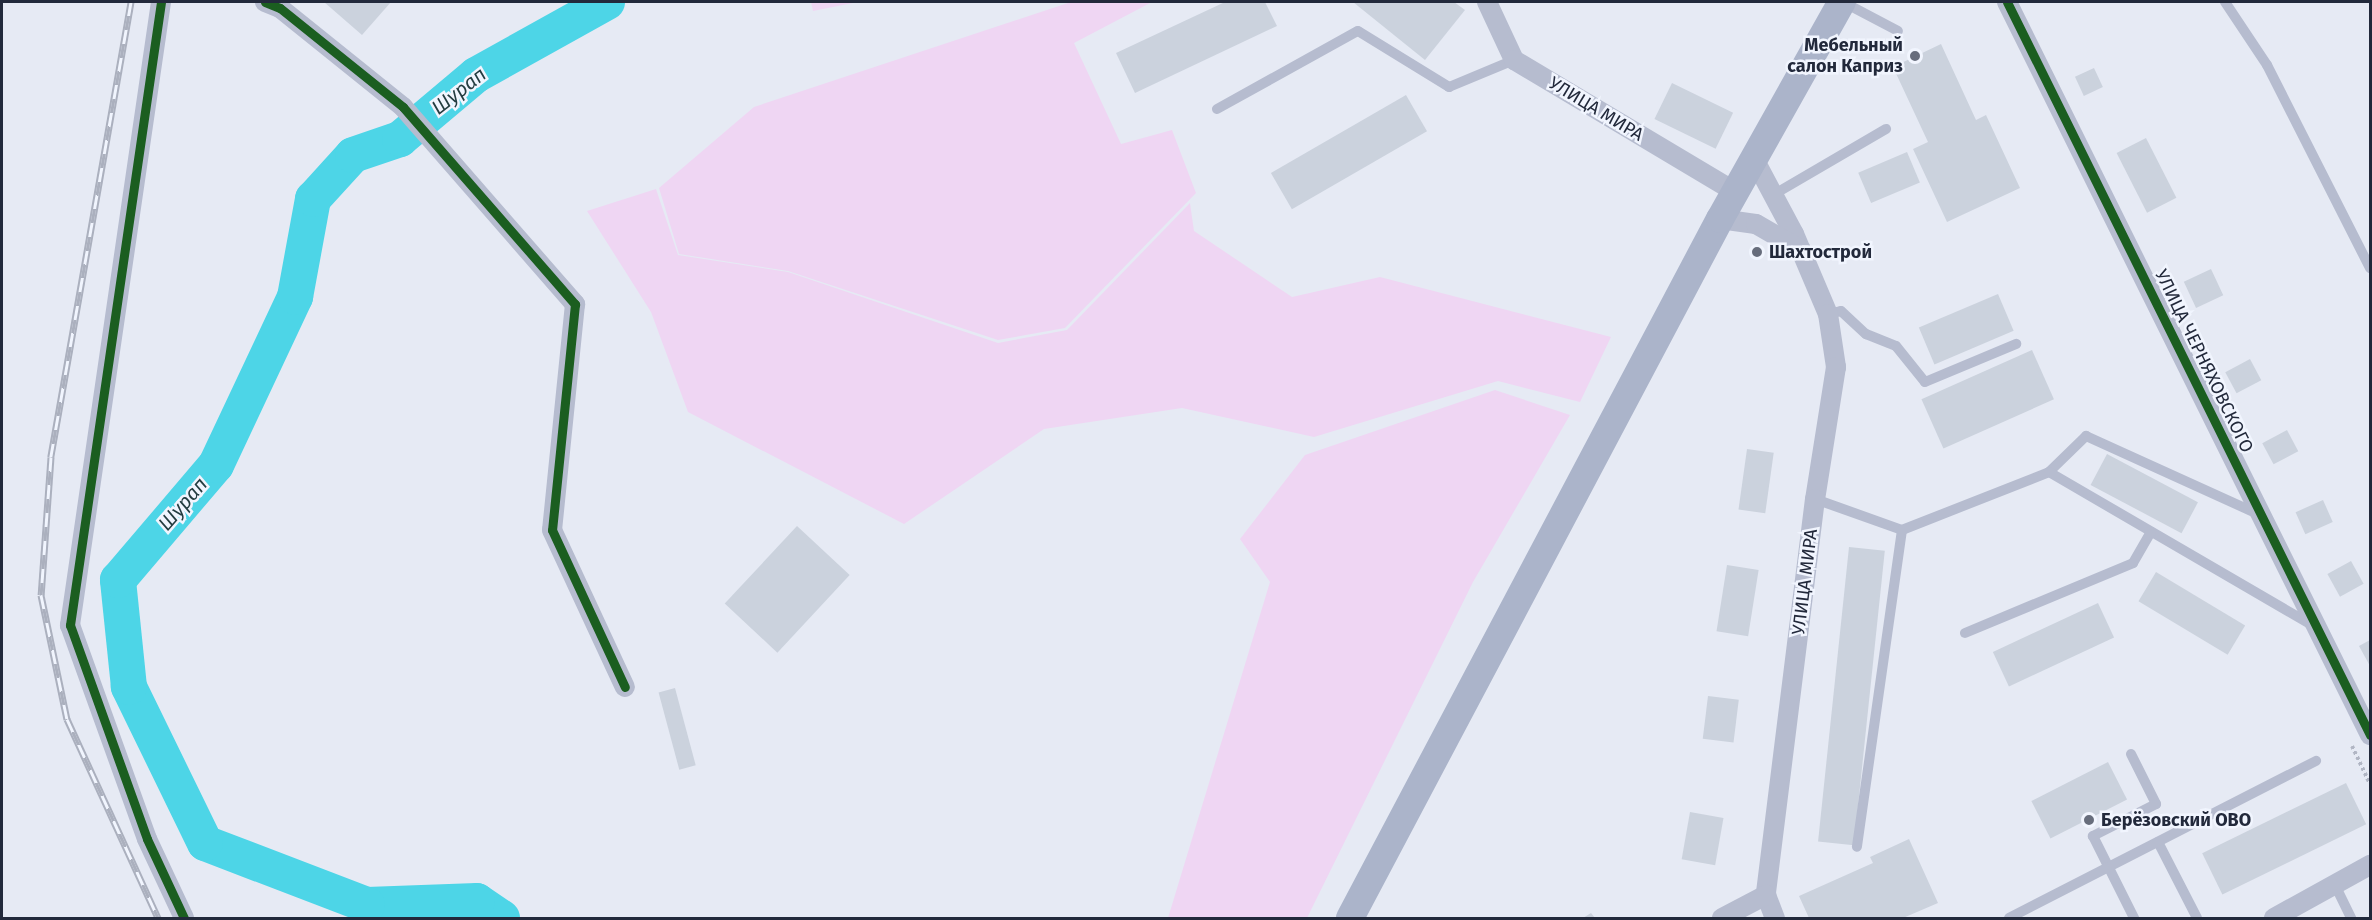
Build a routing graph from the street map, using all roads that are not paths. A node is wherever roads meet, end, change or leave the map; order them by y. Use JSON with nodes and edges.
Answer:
{"nodes":[{"id":1,"x":161,"y":2,"type":"edge"},
{"id":2,"x":265,"y":2,"type":"edge"},
{"id":3,"x":1486,"y":2,"type":"edge"},
{"id":4,"x":1842,"y":2,"type":"edge"},
{"id":5,"x":2007,"y":2,"type":"edge"},
{"id":6,"x":2225,"y":2,"type":"edge"},
{"id":7,"x":1898,"y":31,"type":"dead end"},
{"id":8,"x":1514,"y":60,"type":"junction"},
{"id":9,"x":1217,"y":109,"type":"dead end"},
{"id":10,"x":1886,"y":129,"type":"dead end"},
{"id":11,"x":1753,"y":157,"type":"junction"},
{"id":12,"x":1735,"y":192,"type":"junction"},
{"id":13,"x":1773,"y":195,"type":"junction"},
{"id":14,"x":1720,"y":219,"type":"junction"},
{"id":15,"x":1801,"y":250,"type":"junction"},
{"id":16,"x":2370,"y":268,"type":"edge"},
{"id":17,"x":1828,"y":314,"type":"junction"},
{"id":18,"x":2016,"y":344,"type":"dead end"},
{"id":19,"x":2049,"y":472,"type":"junction"},
{"id":20,"x":1815,"y":499,"type":"junction"},
{"id":21,"x":2262,"y":516,"type":"junction"},
{"id":22,"x":1902,"y":530,"type":"junction"},
{"id":23,"x":2151,"y":532,"type":"junction"},
{"id":24,"x":2318,"y":629,"type":"junction"},
{"id":25,"x":1965,"y":633,"type":"dead end"},
{"id":26,"x":625,"y":687,"type":"dead end"},
{"id":27,"x":2370,"y":735,"type":"edge"},
{"id":28,"x":2131,"y":754,"type":"dead end"},
{"id":29,"x":2316,"y":761,"type":"dead end"},
{"id":30,"x":2158,"y":842,"type":"junction"},
{"id":31,"x":1857,"y":847,"type":"dead end"},
{"id":32,"x":2370,"y":865,"type":"edge"},
{"id":33,"x":2108,"y":867,"type":"junction"},
{"id":34,"x":2335,"y":885,"type":"junction"},
{"id":35,"x":1766,"y":895,"type":"junction"},
{"id":36,"x":184,"y":918,"type":"edge"},
{"id":37,"x":1350,"y":918,"type":"edge"},
{"id":38,"x":1722,"y":918,"type":"edge"},
{"id":39,"x":1775,"y":918,"type":"edge"},
{"id":40,"x":2009,"y":918,"type":"edge"},
{"id":41,"x":2134,"y":918,"type":"edge"},
{"id":42,"x":2197,"y":918,"type":"edge"},
{"id":43,"x":2274,"y":918,"type":"edge"},
{"id":44,"x":2351,"y":918,"type":"edge"}],
"edges":[{"from":1,"to":36,"type":"street"},
{"from":2,"to":26,"type":"street"},
{"from":3,"to":8,"type":"street"},
{"from":4,"to":7,"type":"lane"},
{"from":4,"to":11,"type":"main road"},
{"from":5,"to":21,"type":"street","name":"УЛИЦА ЧЕРНЯХОВСКОГО"},
{"from":6,"to":16,"type":"lane"},
{"from":8,"to":9,"type":"lane"},
{"from":8,"to":12,"type":"street","name":"УЛИЦА МИРА"},
{"from":10,"to":13,"type":"lane"},
{"from":11,"to":12,"type":"main road"},
{"from":11,"to":13,"type":"street","name":"УЛИЦА МИРА"},
{"from":12,"to":14,"type":"main road"},
{"from":13,"to":15,"type":"street","name":"УЛИЦА МИРА"},
{"from":14,"to":15,"type":"street"},
{"from":14,"to":37,"type":"main road"},
{"from":15,"to":17,"type":"street","name":"УЛИЦА МИРА"},
{"from":17,"to":18,"type":"lane"},
{"from":17,"to":20,"type":"street","name":"УЛИЦА МИРА"},
{"from":19,"to":21,"type":"lane"},
{"from":19,"to":22,"type":"lane"},
{"from":19,"to":23,"type":"lane"},
{"from":20,"to":22,"type":"lane"},
{"from":20,"to":35,"type":"street","name":"УЛИЦА МИРА"},
{"from":21,"to":24,"type":"street","name":"УЛИЦА ЧЕРНЯХОВСКОГО"},
{"from":22,"to":31,"type":"lane"},
{"from":23,"to":24,"type":"lane"},
{"from":23,"to":25,"type":"lane"},
{"from":24,"to":27,"type":"street","name":"УЛИЦА ЧЕРНЯХОВСКОГО"},
{"from":28,"to":33,"type":"lane"},
{"from":29,"to":30,"type":"lane"},
{"from":30,"to":33,"type":"lane"},
{"from":30,"to":42,"type":"lane"},
{"from":32,"to":34,"type":"street"},
{"from":33,"to":40,"type":"lane"},
{"from":33,"to":41,"type":"lane"},
{"from":34,"to":43,"type":"street"},
{"from":34,"to":44,"type":"lane"},
{"from":35,"to":38,"type":"street"},
{"from":35,"to":39,"type":"street","name":"УЛИЦА МИРА"}]}
